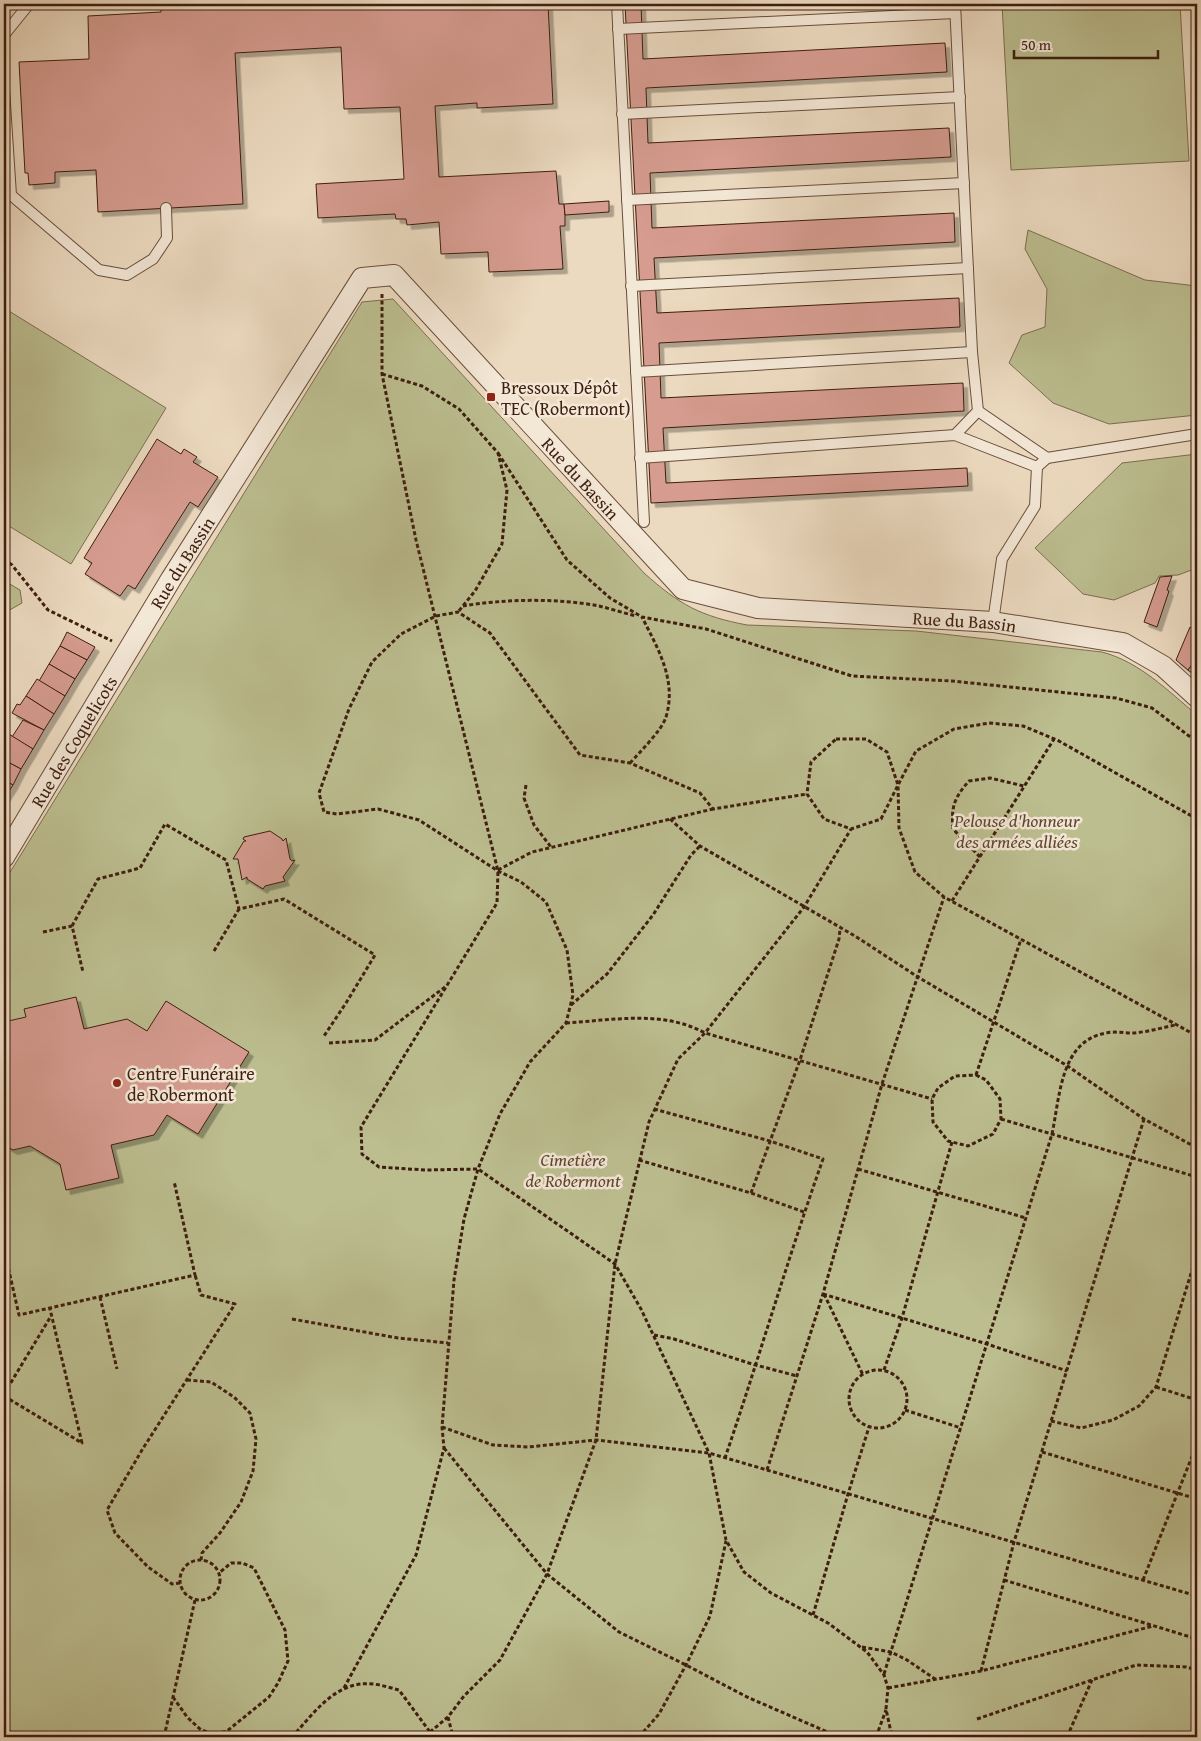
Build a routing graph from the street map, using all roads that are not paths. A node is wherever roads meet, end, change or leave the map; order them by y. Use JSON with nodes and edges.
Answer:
{"nodes":[{"id":1,"x":29,"y":4,"type":"edge"},
{"id":2,"x":617,"y":4,"type":"edge"},
{"id":3,"x":955,"y":8,"type":"edge"},
{"id":4,"x":618,"y":29,"type":"junction"},
{"id":5,"x":4,"y":35,"type":"edge"},
{"id":6,"x":4,"y":89,"type":"edge"},
{"id":7,"x":960,"y":97,"type":"junction"},
{"id":8,"x":622,"y":114,"type":"junction"},
{"id":9,"x":964,"y":183,"type":"junction"},
{"id":10,"x":627,"y":200,"type":"junction"},
{"id":11,"x":166,"y":208,"type":"dead end"},
{"id":12,"x":968,"y":268,"type":"junction"},
{"id":13,"x":631,"y":286,"type":"junction"},
{"id":14,"x":972,"y":352,"type":"junction"},
{"id":15,"x":636,"y":372,"type":"junction"},
{"id":16,"x":978,"y":411,"type":"junction"},
{"id":17,"x":1197,"y":434,"type":"edge"},
{"id":18,"x":955,"y":435,"type":"junction"},
{"id":19,"x":640,"y":458,"type":"junction"},
{"id":20,"x":1047,"y":458,"type":"junction"},
{"id":21,"x":1036,"y":467,"type":"junction"},
{"id":22,"x":644,"y":522,"type":"dead end"},
{"id":23,"x":993,"y":622,"type":"junction"},
{"id":24,"x":128,"y":650,"type":"joint"},
{"id":25,"x":1197,"y":696,"type":"edge"},
{"id":26,"x":4,"y":857,"type":"edge"}],
"edges":[{"from":1,"to":5,"type":"lane"},
{"from":2,"to":4,"type":"lane"},
{"from":3,"to":4,"type":"lane"},
{"from":3,"to":7,"type":"lane"},
{"from":4,"to":8,"type":"lane"},
{"from":6,"to":11,"type":"lane"},
{"from":7,"to":8,"type":"lane"},
{"from":7,"to":9,"type":"lane"},
{"from":8,"to":10,"type":"lane"},
{"from":9,"to":10,"type":"lane"},
{"from":9,"to":12,"type":"lane"},
{"from":10,"to":13,"type":"lane"},
{"from":12,"to":13,"type":"lane"},
{"from":12,"to":14,"type":"lane"},
{"from":13,"to":15,"type":"lane"},
{"from":14,"to":15,"type":"lane"},
{"from":14,"to":16,"type":"lane"},
{"from":15,"to":19,"type":"lane"},
{"from":16,"to":18,"type":"lane"},
{"from":16,"to":20,"type":"lane"},
{"from":17,"to":20,"type":"lane"},
{"from":18,"to":19,"type":"lane"},
{"from":18,"to":21,"type":"lane"},
{"from":19,"to":22,"type":"lane"},
{"from":20,"to":21,"type":"lane"},
{"from":21,"to":23,"type":"lane"},
{"from":23,"to":24,"type":"street","name":"Rue du Bassin"},
{"from":23,"to":25,"type":"street","name":"Rue du Bassin"},
{"from":24,"to":26,"type":"street","name":"Rue des Coquelicots"}]}
